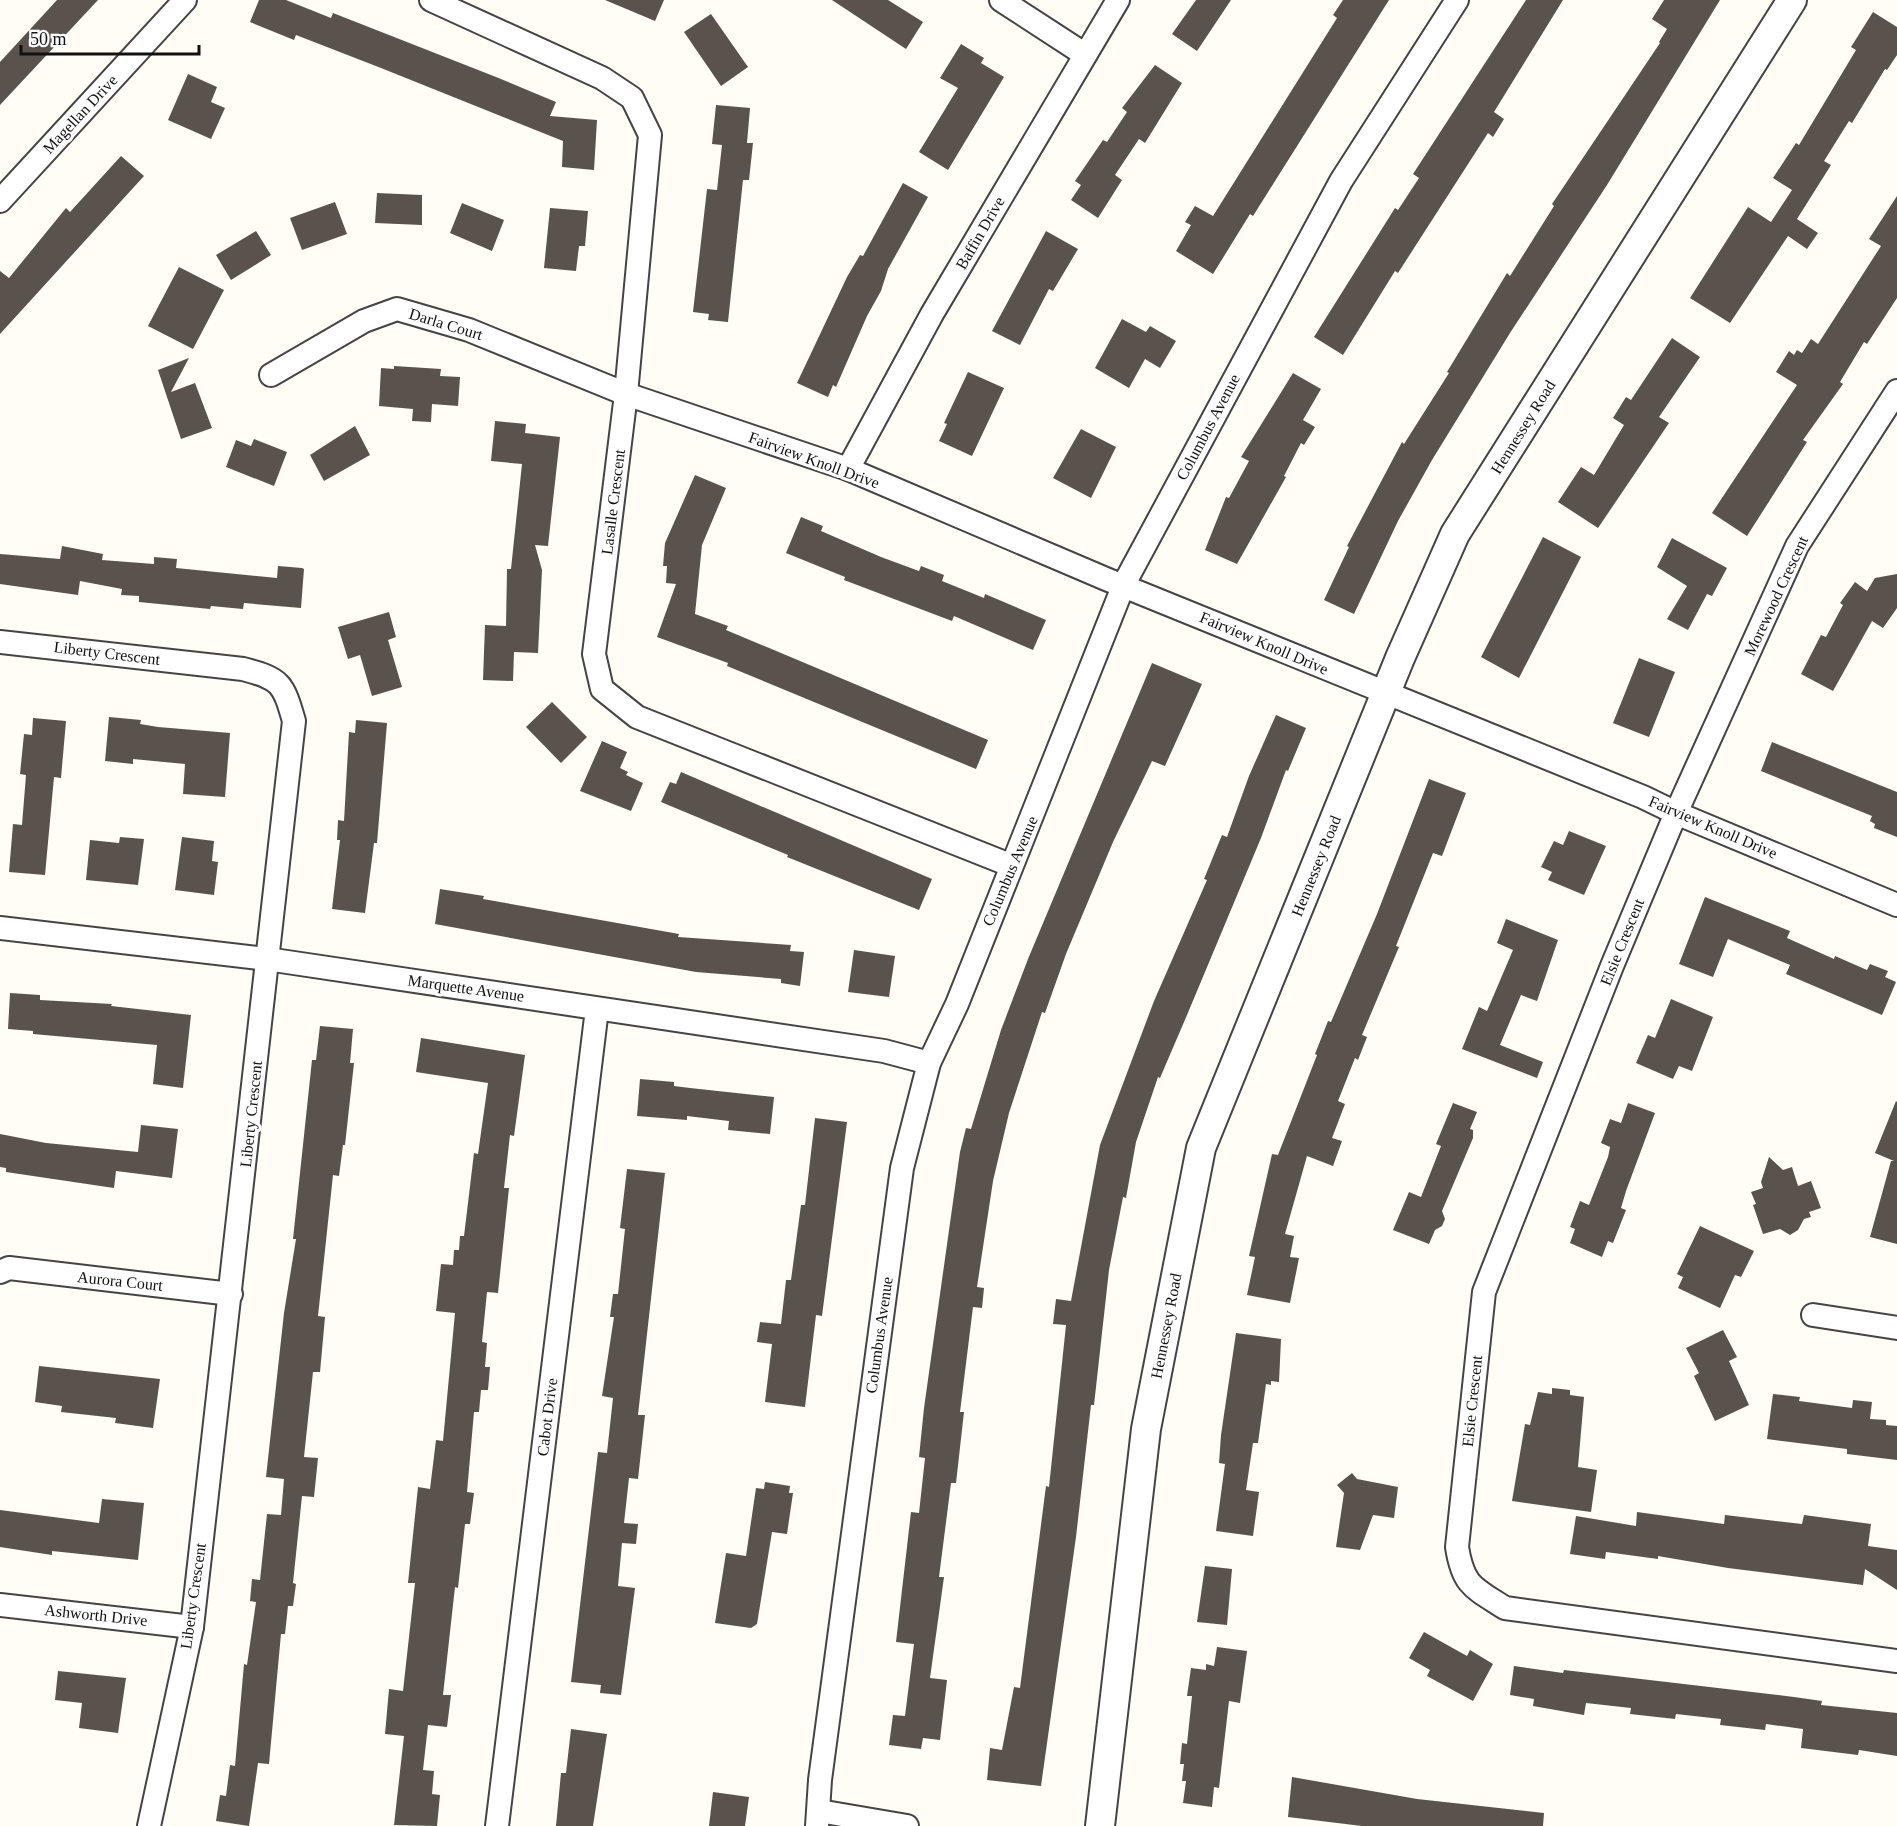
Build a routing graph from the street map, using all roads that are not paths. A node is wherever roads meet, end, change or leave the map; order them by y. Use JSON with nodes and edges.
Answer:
{"nodes":[{"id":1,"x":185,"y":0,"type":"edge"},
{"id":2,"x":431,"y":0,"type":"edge"},
{"id":3,"x":1001,"y":0,"type":"edge"},
{"id":4,"x":1118,"y":0,"type":"edge"},
{"id":5,"x":1457,"y":0,"type":"edge"},
{"id":6,"x":1792,"y":0,"type":"edge"},
{"id":7,"x":1084,"y":54,"type":"junction"},
{"id":8,"x":0,"y":201,"type":"edge"},
{"id":9,"x":271,"y":375,"type":"dead end"},
{"id":10,"x":1897,"y":391,"type":"edge"},
{"id":11,"x":626,"y":394,"type":"junction"},
{"id":12,"x":848,"y":469,"type":"junction"},
{"id":13,"x":1124,"y":584,"type":"junction"},
{"id":14,"x":0,"y":642,"type":"edge"},
{"id":15,"x":1387,"y":692,"type":"junction"},
{"id":16,"x":1676,"y":813,"type":"junction"},
{"id":17,"x":1010,"y":865,"type":"junction"},
{"id":18,"x":1897,"y":904,"type":"edge"},
{"id":19,"x":0,"y":928,"type":"edge"},
{"id":20,"x":267,"y":959,"type":"junction"},
{"id":21,"x":597,"y":1009,"type":"junction"},
{"id":22,"x":929,"y":1063,"type":"junction"},
{"id":23,"x":3,"y":1267,"type":"edge"},
{"id":24,"x":231,"y":1294,"type":"junction"},
{"id":25,"x":1813,"y":1315,"type":"dead end"},
{"id":26,"x":1897,"y":1328,"type":"edge"},
{"id":27,"x":0,"y":1605,"type":"edge"},
{"id":28,"x":192,"y":1627,"type":"junction"},
{"id":29,"x":1897,"y":1661,"type":"edge"},
{"id":30,"x":818,"y":1818,"type":"edge"},
{"id":31,"x":150,"y":1826,"type":"edge"},
{"id":32,"x":497,"y":1826,"type":"edge"},
{"id":33,"x":907,"y":1826,"type":"edge"},
{"id":34,"x":1100,"y":1826,"type":"edge"}],
"edges":[{"from":1,"to":8,"type":"street","name":"Magellan Drive"},
{"from":2,"to":11,"type":"street","name":"Lasalle Crescent"},
{"from":3,"to":7,"type":"street"},
{"from":4,"to":7,"type":"street","name":"Baffin Drive"},
{"from":5,"to":13,"type":"street","name":"Columbus Avenue"},
{"from":6,"to":15,"type":"street","name":"Hennessey Road"},
{"from":7,"to":12,"type":"street","name":"Baffin Drive"},
{"from":9,"to":11,"type":"street","name":"Darla Court"},
{"from":10,"to":16,"type":"street","name":"Morewood Crescent"},
{"from":11,"to":12,"type":"street","name":"Fairview Knoll Drive"},
{"from":11,"to":17,"type":"street","name":"Lasalle Crescent"},
{"from":12,"to":13,"type":"street","name":"Fairview Knoll Drive"},
{"from":13,"to":15,"type":"street","name":"Fairview Knoll Drive"},
{"from":13,"to":17,"type":"street","name":"Columbus Avenue"},
{"from":14,"to":20,"type":"street","name":"Liberty Crescent"},
{"from":15,"to":16,"type":"street","name":"Fairview Knoll Drive"},
{"from":15,"to":34,"type":"street","name":"Hennessey Road"},
{"from":16,"to":18,"type":"street","name":"Fairview Knoll Drive"},
{"from":16,"to":29,"type":"street","name":"Elsie Crescent"},
{"from":17,"to":22,"type":"street","name":"Columbus Avenue"},
{"from":19,"to":20,"type":"street","name":"Marquette Avenue"},
{"from":20,"to":21,"type":"street","name":"Marquette Avenue"},
{"from":20,"to":24,"type":"street","name":"Liberty Crescent"},
{"from":21,"to":22,"type":"street","name":"Marquette Avenue"},
{"from":21,"to":32,"type":"street","name":"Cabot Drive"},
{"from":22,"to":30,"type":"street","name":"Columbus Avenue"},
{"from":23,"to":24,"type":"street","name":"Aurora Court"},
{"from":24,"to":28,"type":"street","name":"Liberty Crescent"},
{"from":25,"to":26,"type":"street"},
{"from":27,"to":28,"type":"street","name":"Ashworth Drive"},
{"from":28,"to":31,"type":"street","name":"Liberty Crescent"},
{"from":30,"to":33,"type":"street"}]}
